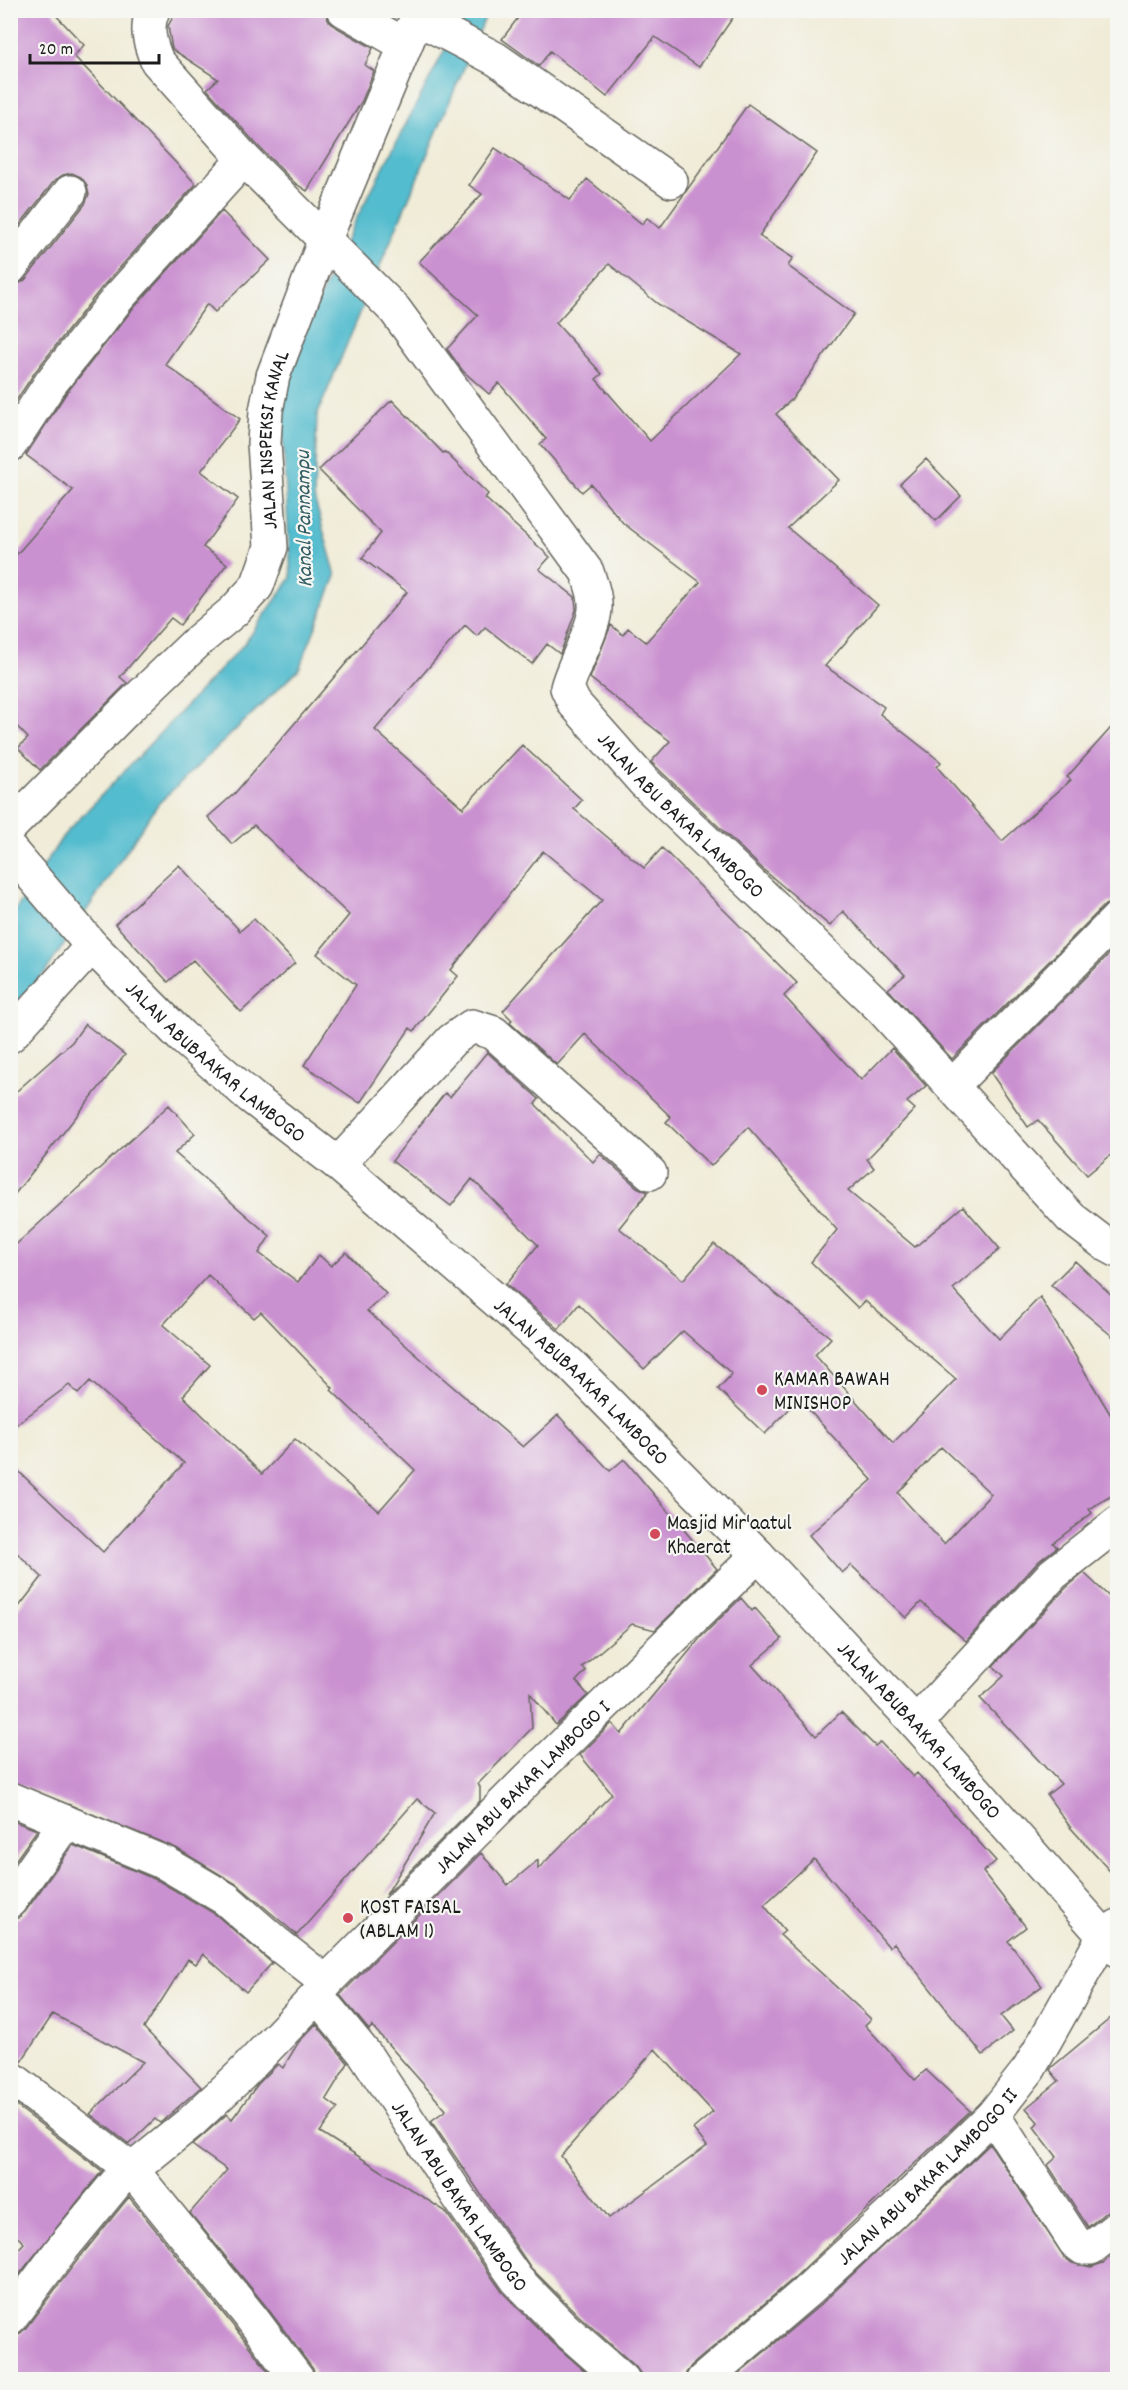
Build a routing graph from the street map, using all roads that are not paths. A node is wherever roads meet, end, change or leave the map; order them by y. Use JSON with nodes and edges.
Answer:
{"nodes":[{"id":1,"x":153,"y":10,"type":"edge"},
{"id":2,"x":344,"y":10,"type":"edge"},
{"id":3,"x":421,"y":26,"type":"edge"},
{"id":4,"x":244,"y":159,"type":"junction"},
{"id":5,"x":671,"y":181,"type":"dead end"},
{"id":6,"x":70,"y":192,"type":"dead end"},
{"id":7,"x":330,"y":246,"type":"junction"},
{"id":8,"x":10,"y":268,"type":"edge"},
{"id":9,"x":10,"y":445,"type":"edge"},
{"id":10,"x":10,"y":827,"type":"edge"},
{"id":11,"x":18,"y":866,"type":"edge"},
{"id":12,"x":1118,"y":918,"type":"edge"},
{"id":13,"x":85,"y":939,"type":"junction"},
{"id":14,"x":10,"y":1036,"type":"edge"},
{"id":15,"x":952,"y":1086,"type":"junction"},
{"id":16,"x":338,"y":1164,"type":"junction"},
{"id":17,"x":650,"y":1173,"type":"dead end"},
{"id":18,"x":1113,"y":1242,"type":"edge"},
{"id":19,"x":1118,"y":1523,"type":"edge"},
{"id":20,"x":758,"y":1555,"type":"junction"},
{"id":21,"x":916,"y":1723,"type":"junction"},
{"id":22,"x":10,"y":1799,"type":"edge"},
{"id":23,"x":66,"y":1822,"type":"junction"},
{"id":24,"x":10,"y":1901,"type":"edge"},
{"id":25,"x":1113,"y":1937,"type":"edge"},
{"id":26,"x":321,"y":1989,"type":"junction"},
{"id":27,"x":10,"y":2077,"type":"edge"},
{"id":28,"x":993,"y":2115,"type":"junction"},
{"id":29,"x":132,"y":2169,"type":"junction"},
{"id":30,"x":1118,"y":2227,"type":"edge"},
{"id":31,"x":10,"y":2318,"type":"edge"},
{"id":32,"x":298,"y":2379,"type":"edge"},
{"id":33,"x":624,"y":2379,"type":"edge"},
{"id":34,"x":703,"y":2379,"type":"edge"}],
"edges":[{"from":1,"to":4,"type":"street","name":"JALAN ABU BAKAR LAMBOGO"},
{"from":2,"to":3,"type":"street"},
{"from":3,"to":5,"type":"street"},
{"from":3,"to":7,"type":"street","name":"JALAN INSPEKSI KANAL"},
{"from":4,"to":7,"type":"street","name":"JALAN ABU BAKAR LAMBOGO"},
{"from":4,"to":9,"type":"street"},
{"from":6,"to":8,"type":"street"},
{"from":7,"to":10,"type":"street","name":"JALAN INSPEKSI KANAL"},
{"from":7,"to":15,"type":"street","name":"JALAN ABU BAKAR LAMBOGO"},
{"from":11,"to":13,"type":"street","name":"JALAN ABUBAAKAR LAMBOGO"},
{"from":12,"to":15,"type":"street"},
{"from":13,"to":14,"type":"street"},
{"from":13,"to":16,"type":"street","name":"JALAN ABUBAAKAR LAMBOGO"},
{"from":15,"to":18,"type":"street","name":"JALAN ABU BAKAR LAMBOGO"},
{"from":16,"to":17,"type":"street"},
{"from":16,"to":20,"type":"street","name":"JALAN ABUBAAKAR LAMBOGO"},
{"from":19,"to":21,"type":"street"},
{"from":20,"to":21,"type":"street","name":"JALAN ABUBAAKAR LAMBOGO"},
{"from":20,"to":26,"type":"street","name":"JALAN ABU BAKAR LAMBOGO I"},
{"from":21,"to":25,"type":"street","name":"JALAN ABUBAAKAR LAMBOGO"},
{"from":22,"to":23,"type":"street","name":"JALAN ABU BAKAR LAMBOGO"},
{"from":23,"to":24,"type":"street"},
{"from":23,"to":26,"type":"street","name":"JALAN ABU BAKAR LAMBOGO"},
{"from":25,"to":28,"type":"street","name":"JALAN ABU BAKAR LAMBOGO II"},
{"from":26,"to":29,"type":"street","name":"JALAN ABU BAKAR LAMBOGO I"},
{"from":26,"to":33,"type":"street","name":"JALAN ABU BAKAR LAMBOGO"},
{"from":27,"to":29,"type":"street"},
{"from":28,"to":30,"type":"street"},
{"from":28,"to":34,"type":"street","name":"JALAN ABU BAKAR LAMBOGO II"},
{"from":29,"to":31,"type":"street"},
{"from":29,"to":32,"type":"street"}]}
